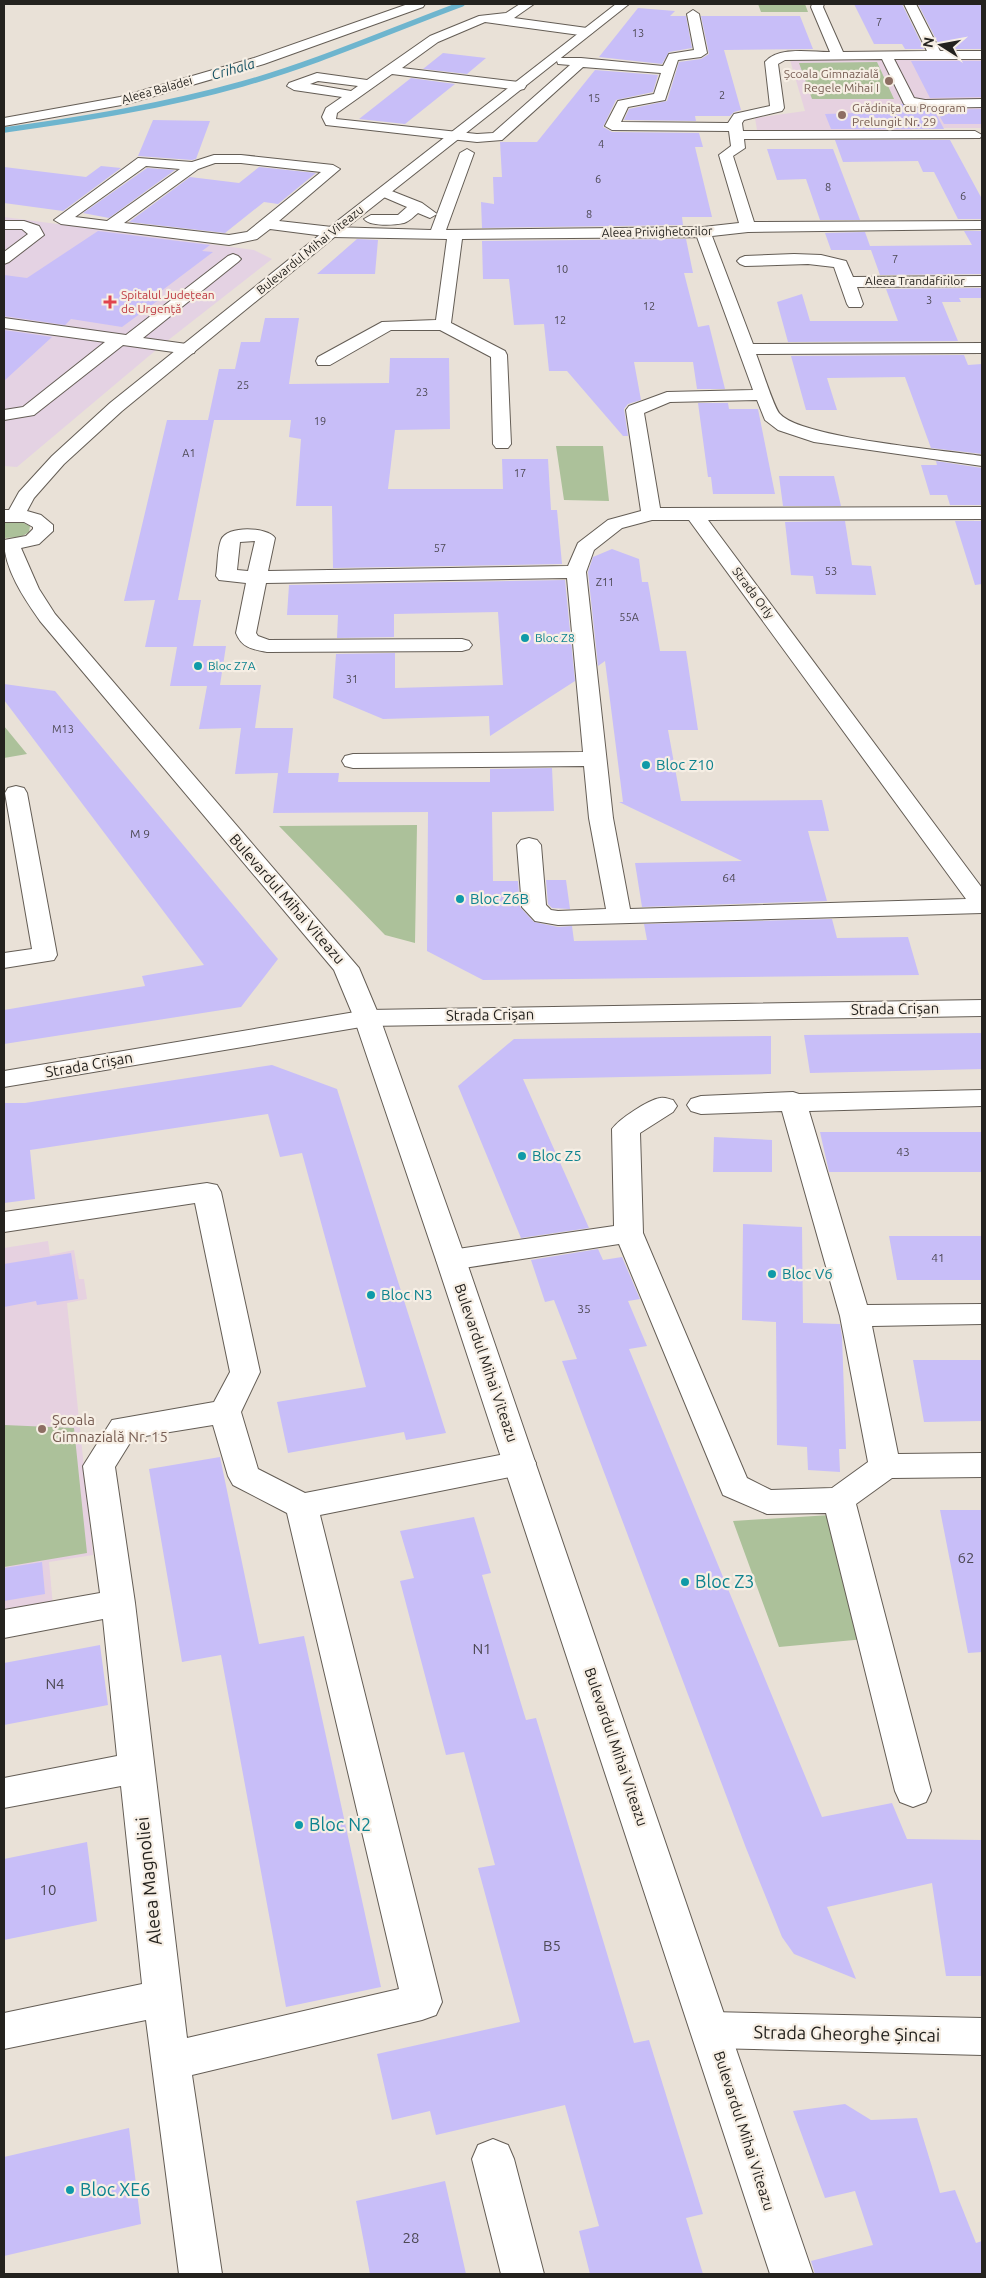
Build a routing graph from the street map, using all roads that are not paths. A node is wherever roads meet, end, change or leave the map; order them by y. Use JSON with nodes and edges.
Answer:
{"nodes":[{"id":1,"x":419,"y":4,"type":"edge"},
{"id":2,"x":528,"y":4,"type":"edge"},
{"id":3,"x":623,"y":4,"type":"edge"},
{"id":4,"x":818,"y":4,"type":"edge"},
{"id":5,"x":910,"y":4,"type":"edge"},
{"id":6,"x":693,"y":14,"type":"dead end"},
{"id":7,"x":493,"y":19,"type":"junction"},
{"id":8,"x":587,"y":32,"type":"junction"},
{"id":9,"x":886,"y":55,"type":"junction"},
{"id":10,"x":936,"y":55,"type":"junction"},
{"id":11,"x":982,"y":55,"type":"edge"},
{"id":12,"x":838,"y":56,"type":"junction"},
{"id":13,"x":552,"y":60,"type":"junction"},
{"id":14,"x":581,"y":62,"type":"junction"},
{"id":15,"x":390,"y":70,"type":"junction"},
{"id":16,"x":668,"y":70,"type":"junction"},
{"id":17,"x":369,"y":84,"type":"junction"},
{"id":18,"x":519,"y":86,"type":"junction"},
{"id":19,"x":354,"y":95,"type":"junction"},
{"id":20,"x":982,"y":103,"type":"edge"},
{"id":21,"x":4,"y":122,"type":"edge"},
{"id":22,"x":736,"y":131,"type":"junction"},
{"id":23,"x":455,"y":136,"type":"junction"},
{"id":24,"x":980,"y":138,"type":"edge"},
{"id":25,"x":467,"y":153,"type":"dead end"},
{"id":26,"x":193,"y":166,"type":"junction"},
{"id":27,"x":384,"y":192,"type":"junction"},
{"id":28,"x":417,"y":206,"type":"junction"},
{"id":29,"x":350,"y":218,"type":"junction"},
{"id":30,"x":267,"y":224,"type":"junction"},
{"id":31,"x":4,"y":225,"type":"edge"},
{"id":32,"x":982,"y":225,"type":"edge"},
{"id":33,"x":110,"y":226,"type":"junction"},
{"id":34,"x":748,"y":227,"type":"junction"},
{"id":35,"x":439,"y":228,"type":"junction"},
{"id":36,"x":332,"y":232,"type":"junction"},
{"id":37,"x":703,"y":232,"type":"junction"},
{"id":38,"x":455,"y":235,"type":"junction"},
{"id":39,"x":4,"y":259,"type":"edge"},
{"id":40,"x":233,"y":259,"type":"dead end"},
{"id":41,"x":745,"y":261,"type":"dead end"},
{"id":42,"x":982,"y":281,"type":"edge"},
{"id":43,"x":847,"y":282,"type":"junction"},
{"id":44,"x":855,"y":304,"type":"dead end"},
{"id":45,"x":4,"y":323,"type":"edge"},
{"id":46,"x":443,"y":325,"type":"junction"},
{"id":47,"x":4,"y":335,"type":"edge"},
{"id":48,"x":89,"y":335,"type":"junction"},
{"id":49,"x":125,"y":339,"type":"junction"},
{"id":50,"x":982,"y":348,"type":"edge"},
{"id":51,"x":188,"y":349,"type":"junction"},
{"id":52,"x":745,"y":349,"type":"junction"},
{"id":53,"x":324,"y":361,"type":"dead end"},
{"id":54,"x":764,"y":394,"type":"junction"},
{"id":55,"x":4,"y":415,"type":"edge"},
{"id":56,"x":502,"y":444,"type":"dead end"},
{"id":57,"x":982,"y":461,"type":"edge"},
{"id":58,"x":982,"y":513,"type":"edge"},
{"id":59,"x":651,"y":514,"type":"junction"},
{"id":60,"x":694,"y":514,"type":"junction"},
{"id":61,"x":9,"y":516,"type":"edge"},
{"id":62,"x":7,"y":546,"type":"edge"},
{"id":63,"x":576,"y":572,"type":"junction"},
{"id":64,"x":462,"y":645,"type":"dead end"},
{"id":65,"x":595,"y":759,"type":"junction"},
{"id":66,"x":353,"y":761,"type":"dead end"},
{"id":67,"x":16,"y":793,"type":"dead end"},
{"id":68,"x":529,"y":845,"type":"dead end"},
{"id":69,"x":982,"y":905,"type":"edge"},
{"id":70,"x":619,"y":916,"type":"junction"},
{"id":71,"x":4,"y":960,"type":"edge"},
{"id":72,"x":982,"y":1008,"type":"edge"},
{"id":73,"x":367,"y":1018,"type":"junction"},
{"id":74,"x":4,"y":1079,"type":"edge"},
{"id":75,"x":982,"y":1098,"type":"edge"},
{"id":76,"x":793,"y":1102,"type":"junction"},
{"id":77,"x":701,"y":1105,"type":"dead end"},
{"id":78,"x":663,"y":1106,"type":"dead end"},
{"id":79,"x":4,"y":1222,"type":"edge"},
{"id":80,"x":628,"y":1233,"type":"junction"},
{"id":81,"x":451,"y":1260,"type":"junction"},
{"id":82,"x":982,"y":1314,"type":"edge"},
{"id":83,"x":855,"y":1316,"type":"junction"},
{"id":84,"x":225,"y":1412,"type":"junction"},
{"id":85,"x":520,"y":1463,"type":"junction"},
{"id":86,"x":982,"y":1465,"type":"edge"},
{"id":87,"x":885,"y":1466,"type":"junction"},
{"id":88,"x":839,"y":1500,"type":"junction"},
{"id":89,"x":302,"y":1506,"type":"junction"},
{"id":90,"x":118,"y":1603,"type":"junction"},
{"id":91,"x":4,"y":1624,"type":"edge"},
{"id":92,"x":137,"y":1768,"type":"junction"},
{"id":93,"x":913,"y":1791,"type":"dead end"},
{"id":94,"x":4,"y":1793,"type":"edge"},
{"id":95,"x":163,"y":1998,"type":"junction"},
{"id":96,"x":711,"y":2030,"type":"junction"},
{"id":97,"x":4,"y":2031,"type":"edge"},
{"id":98,"x":982,"y":2037,"type":"edge"},
{"id":99,"x":170,"y":2061,"type":"junction"},
{"id":100,"x":493,"y":2159,"type":"dead end"},
{"id":101,"x":200,"y":2274,"type":"edge"},
{"id":102,"x":523,"y":2274,"type":"edge"},
{"id":103,"x":792,"y":2274,"type":"edge"}],
"edges":[{"from":1,"to":21,"type":"street","name":"Aleea Baladei"},
{"from":2,"to":7,"type":"street"},
{"from":3,"to":8,"type":"street","name":"Bulevardul Mihai Viteazu"},
{"from":4,"to":12,"type":"street"},
{"from":5,"to":10,"type":"street"},
{"from":6,"to":16,"type":"street"},
{"from":7,"to":8,"type":"street"},
{"from":7,"to":15,"type":"street"},
{"from":8,"to":13,"type":"street","name":"Bulevardul Mihai Viteazu"},
{"from":9,"to":10,"type":"street"},
{"from":9,"to":12,"type":"street"},
{"from":9,"to":20,"type":"street"},
{"from":10,"to":11,"type":"street"},
{"from":12,"to":22,"type":"street"},
{"from":13,"to":14,"type":"street"},
{"from":13,"to":18,"type":"street","name":"Bulevardul Mihai Viteazu"},
{"from":14,"to":16,"type":"street"},
{"from":14,"to":23,"type":"street"},
{"from":15,"to":17,"type":"street"},
{"from":15,"to":18,"type":"street"},
{"from":16,"to":22,"type":"street"},
{"from":17,"to":19,"type":"street"},
{"from":17,"to":19,"type":"street"},
{"from":18,"to":23,"type":"street","name":"Bulevardul Mihai Viteazu"},
{"from":19,"to":23,"type":"street"},
{"from":22,"to":24,"type":"street"},
{"from":22,"to":34,"type":"street"},
{"from":23,"to":27,"type":"street","name":"Bulevardul Mihai Viteazu"},
{"from":25,"to":35,"type":"street"},
{"from":26,"to":30,"type":"street"},
{"from":26,"to":33,"type":"street"},
{"from":26,"to":33,"type":"street"},
{"from":27,"to":28,"type":"street"},
{"from":27,"to":29,"type":"street","name":"Bulevardul Mihai Viteazu"},
{"from":28,"to":29,"type":"street"},
{"from":28,"to":35,"type":"street"},
{"from":29,"to":36,"type":"street","name":"Bulevardul Mihai Viteazu"},
{"from":30,"to":33,"type":"street"},
{"from":30,"to":36,"type":"street","name":"Aleea Privighetorilor"},
{"from":31,"to":39,"type":"street"},
{"from":32,"to":34,"type":"street","name":"Aleea Privighetorilor"},
{"from":34,"to":37,"type":"street","name":"Aleea Privighetorilor"},
{"from":35,"to":36,"type":"street","name":"Aleea Privighetorilor"},
{"from":35,"to":38,"type":"street","name":"Aleea Privighetorilor"},
{"from":36,"to":51,"type":"street","name":"Bulevardul Mihai Viteazu"},
{"from":37,"to":38,"type":"street","name":"Aleea Privighetorilor"},
{"from":37,"to":52,"type":"street"},
{"from":38,"to":46,"type":"street"},
{"from":40,"to":49,"type":"street"},
{"from":41,"to":43,"type":"street"},
{"from":42,"to":43,"type":"street","name":"Aleea Trandafirilor"},
{"from":43,"to":44,"type":"street"},
{"from":45,"to":48,"type":"street"},
{"from":46,"to":53,"type":"street"},
{"from":46,"to":56,"type":"street"},
{"from":47,"to":48,"type":"street"},
{"from":48,"to":49,"type":"street"},
{"from":49,"to":51,"type":"street"},
{"from":49,"to":55,"type":"street"},
{"from":50,"to":52,"type":"street"},
{"from":51,"to":61,"type":"street","name":"Bulevardul Mihai Viteazu"},
{"from":52,"to":54,"type":"street"},
{"from":54,"to":57,"type":"street"},
{"from":54,"to":59,"type":"street"},
{"from":58,"to":60,"type":"street"},
{"from":59,"to":60,"type":"street"},
{"from":59,"to":63,"type":"street"},
{"from":60,"to":69,"type":"street","name":"Strada Orly"},
{"from":61,"to":62,"type":"street","name":"Bulevardul Mihai Viteazu"},
{"from":62,"to":73,"type":"street","name":"Bulevardul Mihai Viteazu"},
{"from":63,"to":64,"type":"street"},
{"from":63,"to":65,"type":"street"},
{"from":65,"to":66,"type":"street"},
{"from":65,"to":70,"type":"street"},
{"from":67,"to":71,"type":"street"},
{"from":68,"to":70,"type":"street"},
{"from":69,"to":70,"type":"street"},
{"from":72,"to":73,"type":"street","name":"Strada Crișan"},
{"from":73,"to":74,"type":"street","name":"Strada Crișan"},
{"from":73,"to":81,"type":"street","name":"Bulevardul Mihai Viteazu"},
{"from":75,"to":76,"type":"street"},
{"from":76,"to":77,"type":"street"},
{"from":76,"to":83,"type":"street"},
{"from":78,"to":80,"type":"street"},
{"from":79,"to":84,"type":"street"},
{"from":80,"to":81,"type":"street"},
{"from":80,"to":88,"type":"street"},
{"from":81,"to":85,"type":"street","name":"Bulevardul Mihai Viteazu"},
{"from":82,"to":83,"type":"street"},
{"from":83,"to":87,"type":"street"},
{"from":84,"to":89,"type":"street"},
{"from":84,"to":90,"type":"street","name":"Aleea Magnoliei"},
{"from":85,"to":89,"type":"street"},
{"from":85,"to":96,"type":"street","name":"Bulevardul Mihai Viteazu"},
{"from":86,"to":87,"type":"street"},
{"from":87,"to":88,"type":"street"},
{"from":88,"to":93,"type":"street"},
{"from":89,"to":99,"type":"street"},
{"from":90,"to":91,"type":"street"},
{"from":90,"to":92,"type":"street","name":"Aleea Magnoliei"},
{"from":92,"to":94,"type":"street"},
{"from":92,"to":95,"type":"street","name":"Aleea Magnoliei"},
{"from":95,"to":97,"type":"street"},
{"from":95,"to":99,"type":"street","name":"Aleea Magnoliei"},
{"from":96,"to":98,"type":"street","name":"Strada Gheorghe Șincai"},
{"from":96,"to":103,"type":"street","name":"Bulevardul Mihai Viteazu"},
{"from":99,"to":101,"type":"street","name":"Aleea Magnoliei"},
{"from":100,"to":102,"type":"street"}]}
